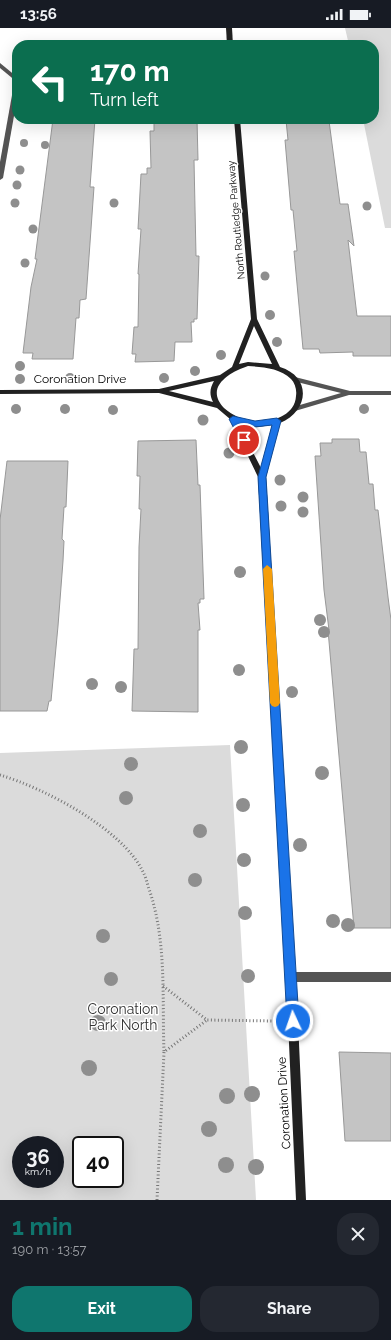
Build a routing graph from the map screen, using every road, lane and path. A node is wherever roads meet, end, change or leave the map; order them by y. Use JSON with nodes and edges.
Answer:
{"nodes":[{"id":1,"x":228,"y":28,"type":"edge"},
{"id":2,"x":229,"y":40,"type":"edge"},
{"id":3,"x":0,"y":65,"type":"edge"},
{"id":4,"x":12,"y":76,"type":"edge"},
{"id":5,"x":12,"y":112,"type":"edge"},
{"id":6,"x":237,"y":124,"type":"edge"},
{"id":7,"x":0,"y":178,"type":"edge"},
{"id":8,"x":254,"y":319,"type":"junction"},
{"id":9,"x":235,"y":367,"type":"junction"},
{"id":10,"x":277,"y":367,"type":"junction"},
{"id":11,"x":220,"y":377,"type":"junction"},
{"id":12,"x":295,"y":379,"type":"junction"},
{"id":13,"x":159,"y":391,"type":"junction"},
{"id":14,"x":0,"y":392,"type":"edge"},
{"id":15,"x":350,"y":393,"type":"junction"},
{"id":16,"x":391,"y":393,"type":"edge"},
{"id":17,"x":218,"y":406,"type":"junction"},
{"id":18,"x":295,"y":409,"type":"junction"},
{"id":19,"x":233,"y":419,"type":"junction"},
{"id":20,"x":277,"y":421,"type":"junction"},
{"id":21,"x":262,"y":477,"type":"junction"},
{"id":22,"x":0,"y":775,"type":"edge"},
{"id":23,"x":290,"y":977,"type":"junction"},
{"id":24,"x":391,"y":977,"type":"edge"},
{"id":25,"x":163,"y":986,"type":"junction"},
{"id":26,"x":207,"y":1020,"type":"junction"},
{"id":27,"x":293,"y":1021,"type":"junction"},
{"id":28,"x":164,"y":1052,"type":"junction"},
{"id":29,"x":158,"y":1200,"type":"edge"},
{"id":30,"x":301,"y":1200,"type":"edge"}],
"edges":[{"from":1,"to":2,"type":"street"},
{"from":3,"to":4,"type":"street"},
{"from":5,"to":7,"type":"street"},
{"from":6,"to":8,"type":"street","name":"North Routledge Parkway"},
{"from":8,"to":9,"type":"street","name":"North Routledge Parkway"},
{"from":8,"to":10,"type":"street","name":"North Routledge Parkway"},
{"from":9,"to":10,"type":"street"},
{"from":9,"to":11,"type":"street"},
{"from":10,"to":12,"type":"street"},
{"from":11,"to":13,"type":"street","name":"Coronation Drive"},
{"from":11,"to":17,"type":"street"},
{"from":12,"to":15,"type":"street"},
{"from":12,"to":18,"type":"street"},
{"from":13,"to":14,"type":"street","name":"Coronation Drive"},
{"from":13,"to":17,"type":"street","name":"Coronation Drive"},
{"from":15,"to":16,"type":"street"},
{"from":15,"to":18,"type":"street"},
{"from":17,"to":19,"type":"street"},
{"from":18,"to":20,"type":"street"},
{"from":19,"to":20,"type":"street"},
{"from":19,"to":21,"type":"street","name":"Coronation Drive"},
{"from":20,"to":21,"type":"street","name":"Coronation Drive"},
{"from":21,"to":23,"type":"street","name":"Coronation Drive"},
{"from":22,"to":25,"type":"path"},
{"from":23,"to":24,"type":"street"},
{"from":23,"to":27,"type":"street","name":"Coronation Drive"},
{"from":25,"to":26,"type":"path"},
{"from":25,"to":28,"type":"path"},
{"from":26,"to":27,"type":"path"},
{"from":26,"to":28,"type":"path"},
{"from":27,"to":30,"type":"street","name":"Coronation Drive"},
{"from":28,"to":29,"type":"path"}]}
